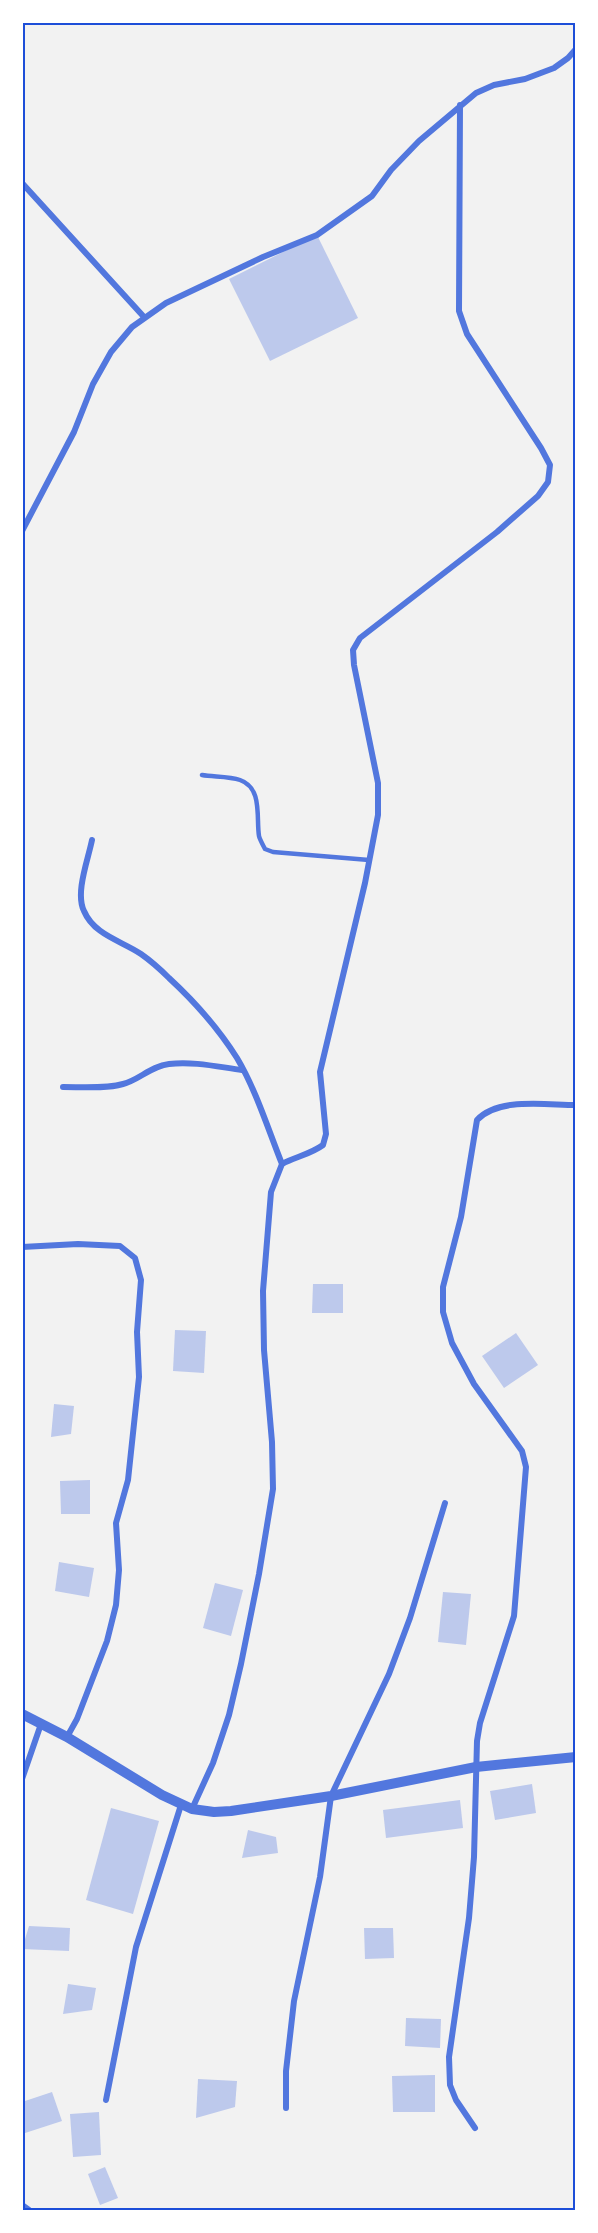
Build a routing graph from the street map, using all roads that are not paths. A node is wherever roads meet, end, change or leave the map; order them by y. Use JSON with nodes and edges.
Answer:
{"nodes":[{"id":1,"x":576,"y":49,"type":"edge"},
{"id":2,"x":460,"y":105,"type":"junction"},
{"id":3,"x":22,"y":183,"type":"edge"},
{"id":4,"x":144,"y":317,"type":"junction"},
{"id":5,"x":22,"y":531,"type":"edge"},
{"id":6,"x":202,"y":775,"type":"dead end"},
{"id":7,"x":92,"y":840,"type":"dead end"},
{"id":8,"x":369,"y":860,"type":"junction"},
{"id":9,"x":242,"y":1070,"type":"junction"},
{"id":10,"x":63,"y":1087,"type":"dead end"},
{"id":11,"x":576,"y":1105,"type":"edge"},
{"id":12,"x":282,"y":1164,"type":"junction"},
{"id":13,"x":22,"y":1247,"type":"edge"},
{"id":14,"x":445,"y":1503,"type":"dead end"},
{"id":15,"x":22,"y":1714,"type":"edge"},
{"id":16,"x":41,"y":1724,"type":"junction"},
{"id":17,"x":67,"y":1737,"type":"junction"},
{"id":18,"x":576,"y":1757,"type":"edge"},
{"id":19,"x":476,"y":1767,"type":"junction"},
{"id":20,"x":22,"y":1779,"type":"edge"},
{"id":21,"x":331,"y":1796,"type":"junction"},
{"id":22,"x":187,"y":1807,"type":"junction"},
{"id":23,"x":106,"y":2100,"type":"dead end"},
{"id":24,"x":286,"y":2108,"type":"dead end"},
{"id":25,"x":475,"y":2128,"type":"dead end"},
{"id":26,"x":22,"y":2205,"type":"edge"},
{"id":27,"x":29,"y":2211,"type":"edge"}],
"edges":[{"from":1,"to":2,"type":"street"},
{"from":2,"to":4,"type":"street"},
{"from":2,"to":8,"type":"street"},
{"from":3,"to":4,"type":"street"},
{"from":4,"to":5,"type":"street"},
{"from":6,"to":8,"type":"lane"},
{"from":7,"to":9,"type":"street"},
{"from":8,"to":12,"type":"street"},
{"from":9,"to":10,"type":"street"},
{"from":9,"to":12,"type":"street"},
{"from":11,"to":19,"type":"street"},
{"from":12,"to":22,"type":"street"},
{"from":13,"to":17,"type":"street"},
{"from":14,"to":21,"type":"street"},
{"from":15,"to":16,"type":"street"},
{"from":16,"to":17,"type":"street"},
{"from":16,"to":20,"type":"street"},
{"from":17,"to":22,"type":"street"},
{"from":18,"to":19,"type":"street"},
{"from":19,"to":21,"type":"street"},
{"from":19,"to":25,"type":"street"},
{"from":21,"to":22,"type":"street"},
{"from":21,"to":24,"type":"street"},
{"from":22,"to":23,"type":"street"},
{"from":26,"to":27,"type":"street"}]}
